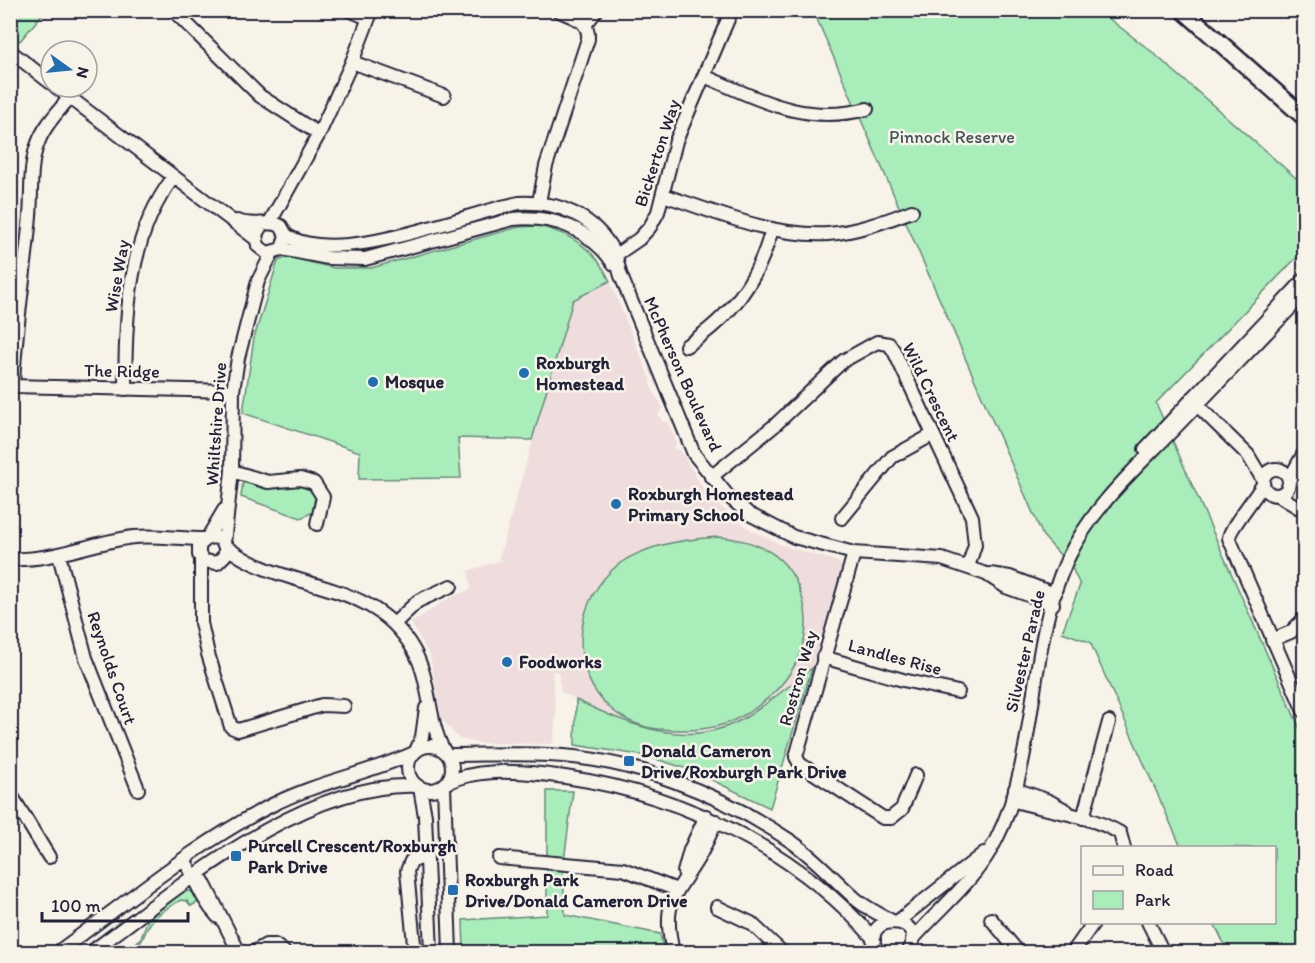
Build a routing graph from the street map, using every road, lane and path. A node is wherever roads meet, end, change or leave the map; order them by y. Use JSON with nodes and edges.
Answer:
{"nodes":[{"id":1,"x":173,"y":10,"type":"edge"},
{"id":2,"x":348,"y":10,"type":"edge"},
{"id":3,"x":556,"y":10,"type":"edge"},
{"id":4,"x":597,"y":10,"type":"edge"},
{"id":5,"x":732,"y":10,"type":"edge"},
{"id":6,"x":1183,"y":10,"type":"edge"},
{"id":7,"x":370,"y":14,"type":"edge"},
{"id":8,"x":585,"y":25,"type":"junction"},
{"id":9,"x":10,"y":51,"type":"edge"},
{"id":10,"x":352,"y":62,"type":"junction"},
{"id":11,"x":39,"y":74,"type":"edge"},
{"id":12,"x":704,"y":76,"type":"junction"},
{"id":13,"x":444,"y":96,"type":"dead end"},
{"id":14,"x":68,"y":99,"type":"edge"},
{"id":15,"x":70,"y":99,"type":"edge"},
{"id":16,"x":867,"y":109,"type":"dead end"},
{"id":17,"x":1305,"y":117,"type":"edge"},
{"id":18,"x":319,"y":134,"type":"junction"},
{"id":19,"x":173,"y":178,"type":"junction"},
{"id":20,"x":663,"y":195,"type":"junction"},
{"id":21,"x":539,"y":202,"type":"junction"},
{"id":22,"x":912,"y":211,"type":"dead end"},
{"id":23,"x":227,"y":218,"type":"junction"},
{"id":24,"x":274,"y":227,"type":"junction"},
{"id":25,"x":772,"y":229,"type":"junction"},
{"id":26,"x":268,"y":248,"type":"junction"},
{"id":27,"x":613,"y":257,"type":"junction"},
{"id":28,"x":1305,"y":280,"type":"edge"},
{"id":29,"x":1305,"y":294,"type":"edge"},
{"id":30,"x":686,"y":346,"type":"dead end"},
{"id":31,"x":12,"y":386,"type":"edge"},
{"id":32,"x":125,"y":388,"type":"junction"},
{"id":33,"x":233,"y":391,"type":"junction"},
{"id":34,"x":1193,"y":402,"type":"junction"},
{"id":35,"x":932,"y":435,"type":"junction"},
{"id":36,"x":1304,"y":453,"type":"edge"},
{"id":37,"x":1248,"y":455,"type":"junction"},
{"id":38,"x":1276,"y":469,"type":"junction"},
{"id":39,"x":232,"y":471,"type":"junction"},
{"id":40,"x":711,"y":477,"type":"junction"},
{"id":41,"x":1263,"y":482,"type":"junction"},
{"id":42,"x":1289,"y":482,"type":"junction"},
{"id":43,"x":1276,"y":495,"type":"junction"},
{"id":44,"x":228,"y":501,"type":"junction"},
{"id":45,"x":1304,"y":510,"type":"edge"},
{"id":46,"x":1246,"y":513,"type":"junction"},
{"id":47,"x":842,"y":518,"type":"dead end"},
{"id":48,"x":317,"y":524,"type":"dead end"},
{"id":49,"x":166,"y":537,"type":"junction"},
{"id":50,"x":206,"y":538,"type":"junction"},
{"id":51,"x":225,"y":545,"type":"junction"},
{"id":52,"x":854,"y":553,"type":"junction"},
{"id":53,"x":58,"y":555,"type":"junction"},
{"id":54,"x":200,"y":557,"type":"junction"},
{"id":55,"x":10,"y":559,"type":"edge"},
{"id":56,"x":218,"y":562,"type":"junction"},
{"id":57,"x":256,"y":564,"type":"junction"},
{"id":58,"x":968,"y":567,"type":"junction"},
{"id":59,"x":451,"y":586,"type":"dead end"},
{"id":60,"x":201,"y":595,"type":"junction"},
{"id":61,"x":1054,"y":599,"type":"junction"},
{"id":62,"x":1305,"y":619,"type":"edge"},
{"id":63,"x":395,"y":623,"type":"junction"},
{"id":64,"x":1272,"y":640,"type":"junction"},
{"id":65,"x":823,"y":657,"type":"junction"},
{"id":66,"x":958,"y":692,"type":"dead end"},
{"id":67,"x":427,"y":697,"type":"junction"},
{"id":68,"x":344,"y":706,"type":"dead end"},
{"id":69,"x":1305,"y":711,"type":"edge"},
{"id":70,"x":1109,"y":722,"type":"dead end"},
{"id":71,"x":415,"y":752,"type":"junction"},
{"id":72,"x":446,"y":752,"type":"junction"},
{"id":73,"x":916,"y":776,"type":"dead end"},
{"id":74,"x":446,"y":785,"type":"junction"},
{"id":75,"x":419,"y":787,"type":"junction"},
{"id":76,"x":138,"y":789,"type":"dead end"},
{"id":77,"x":10,"y":794,"type":"edge"},
{"id":78,"x":1014,"y":795,"type":"junction"},
{"id":79,"x":1078,"y":817,"type":"junction"},
{"id":80,"x":711,"y":819,"type":"junction"},
{"id":81,"x":997,"y":839,"type":"junction"},
{"id":82,"x":1123,"y":846,"type":"edge"},
{"id":83,"x":48,"y":857,"type":"dead end"},
{"id":84,"x":426,"y":857,"type":"junction"},
{"id":85,"x":499,"y":858,"type":"dead end"},
{"id":86,"x":184,"y":860,"type":"junction"},
{"id":87,"x":197,"y":880,"type":"junction"},
{"id":88,"x":680,"y":884,"type":"junction"},
{"id":89,"x":717,"y":908,"type":"dead end"},
{"id":90,"x":991,"y":919,"type":"dead end"},
{"id":91,"x":895,"y":921,"type":"junction"},
{"id":92,"x":1093,"y":924,"type":"edge"},
{"id":93,"x":1149,"y":924,"type":"edge"},
{"id":94,"x":874,"y":939,"type":"junction"},
{"id":95,"x":913,"y":947,"type":"edge"},
{"id":96,"x":58,"y":952,"type":"edge"},
{"id":97,"x":91,"y":952,"type":"edge"},
{"id":98,"x":239,"y":952,"type":"edge"},
{"id":99,"x":254,"y":952,"type":"edge"},
{"id":100,"x":284,"y":952,"type":"edge"},
{"id":101,"x":411,"y":952,"type":"edge"},
{"id":102,"x":431,"y":952,"type":"edge"},
{"id":103,"x":450,"y":952,"type":"edge"},
{"id":104,"x":673,"y":952,"type":"edge"},
{"id":105,"x":783,"y":952,"type":"edge"},
{"id":106,"x":878,"y":952,"type":"edge"},
{"id":107,"x":1018,"y":952,"type":"edge"},
{"id":108,"x":1073,"y":952,"type":"edge"},
{"id":109,"x":1163,"y":952,"type":"edge"}],
"edges":[{"from":1,"to":18,"type":"street"},
{"from":2,"to":7,"type":"street"},
{"from":3,"to":8,"type":"street"},
{"from":4,"to":8,"type":"street"},
{"from":5,"to":12,"type":"street","name":"Bickerton Way"},
{"from":6,"to":17,"type":"main road"},
{"from":7,"to":10,"type":"street"},
{"from":8,"to":21,"type":"street"},
{"from":9,"to":11,"type":"street"},
{"from":10,"to":13,"type":"street"},
{"from":10,"to":18,"type":"street"},
{"from":12,"to":16,"type":"street"},
{"from":12,"to":20,"type":"street","name":"Bickerton Way"},
{"from":14,"to":31,"type":"street"},
{"from":15,"to":19,"type":"street","name":"McPherson Boulevard"},
{"from":18,"to":24,"type":"street"},
{"from":19,"to":23,"type":"street","name":"McPherson Boulevard"},
{"from":19,"to":32,"type":"street","name":"Wise Way"},
{"from":20,"to":25,"type":"street"},
{"from":20,"to":27,"type":"street","name":"Bickerton Way"},
{"from":21,"to":24,"type":"street","name":"McPherson Boulevard"},
{"from":21,"to":27,"type":"street","name":"McPherson Boulevard"},
{"from":22,"to":25,"type":"street"},
{"from":23,"to":24,"type":"street","name":"McPherson Boulevard"},
{"from":23,"to":26,"type":"street","name":"McPherson Boulevard"},
{"from":24,"to":26,"type":"street"},
{"from":24,"to":26,"type":"street"},
{"from":25,"to":30,"type":"street"},
{"from":26,"to":27,"type":"street","name":"McPherson Boulevard"},
{"from":26,"to":33,"type":"street","name":"Whiltshire Drive"},
{"from":27,"to":40,"type":"street","name":"McPherson Boulevard"},
{"from":28,"to":34,"type":"street","name":"Silvester Parade"},
{"from":29,"to":34,"type":"street","name":"Silvester Parade"},
{"from":31,"to":32,"type":"street","name":"The Ridge"},
{"from":32,"to":33,"type":"street","name":"The Ridge"},
{"from":33,"to":39,"type":"street","name":"Whiltshire Drive"},
{"from":34,"to":37,"type":"street"},
{"from":34,"to":61,"type":"street","name":"Silvester Parade"},
{"from":35,"to":40,"type":"street","name":"Wild Crescent"},
{"from":35,"to":47,"type":"street"},
{"from":35,"to":58,"type":"street","name":"Wild Crescent"},
{"from":36,"to":38,"type":"street"},
{"from":36,"to":42,"type":"street"},
{"from":37,"to":38,"type":"street"},
{"from":37,"to":41,"type":"street"},
{"from":38,"to":41,"type":"street"},
{"from":38,"to":42,"type":"street"},
{"from":39,"to":44,"type":"street","name":"Whiltshire Drive"},
{"from":39,"to":48,"type":"street"},
{"from":40,"to":52,"type":"street","name":"McPherson Boulevard"},
{"from":41,"to":43,"type":"street"},
{"from":41,"to":46,"type":"street"},
{"from":42,"to":43,"type":"street"},
{"from":42,"to":45,"type":"street"},
{"from":43,"to":45,"type":"street"},
{"from":43,"to":46,"type":"street"},
{"from":44,"to":50,"type":"street","name":"Whiltshire Drive"},
{"from":44,"to":51,"type":"street","name":"Whiltshire Drive"},
{"from":46,"to":64,"type":"street"},
{"from":49,"to":50,"type":"street"},
{"from":49,"to":53,"type":"street"},
{"from":49,"to":54,"type":"street"},
{"from":50,"to":51,"type":"street"},
{"from":50,"to":54,"type":"street"},
{"from":51,"to":56,"type":"street"},
{"from":51,"to":57,"type":"street"},
{"from":52,"to":58,"type":"street","name":"McPherson Boulevard"},
{"from":52,"to":65,"type":"street","name":"Rostron Way"},
{"from":53,"to":55,"type":"street"},
{"from":53,"to":76,"type":"street","name":"Reynolds Court"},
{"from":54,"to":56,"type":"street"},
{"from":54,"to":60,"type":"street"},
{"from":56,"to":57,"type":"street"},
{"from":56,"to":60,"type":"street"},
{"from":57,"to":63,"type":"street"},
{"from":58,"to":61,"type":"street","name":"McPherson Boulevard"},
{"from":59,"to":63,"type":"street"},
{"from":60,"to":68,"type":"street"},
{"from":61,"to":78,"type":"street","name":"Silvester Parade"},
{"from":62,"to":64,"type":"street"},
{"from":63,"to":67,"type":"street"},
{"from":64,"to":69,"type":"street"},
{"from":65,"to":66,"type":"street","name":"Landles Rise"},
{"from":65,"to":73,"type":"street","name":"Rostron Way"},
{"from":67,"to":71,"type":"street"},
{"from":67,"to":72,"type":"street"},
{"from":70,"to":79,"type":"street"},
{"from":71,"to":72,"type":"street"},
{"from":71,"to":75,"type":"street"},
{"from":71,"to":86,"type":"street"},
{"from":72,"to":74,"type":"street"},
{"from":72,"to":91,"type":"street"},
{"from":74,"to":75,"type":"street"},
{"from":74,"to":80,"type":"street"},
{"from":74,"to":103,"type":"street"},
{"from":75,"to":84,"type":"street"},
{"from":75,"to":87,"type":"street"},
{"from":77,"to":83,"type":"street"},
{"from":78,"to":79,"type":"street"},
{"from":78,"to":81,"type":"street","name":"Silvester Parade"},
{"from":79,"to":82,"type":"street"},
{"from":80,"to":88,"type":"street"},
{"from":80,"to":94,"type":"street"},
{"from":81,"to":91,"type":"street","name":"Silvester Parade"},
{"from":81,"to":95,"type":"street","name":"Silvester Parade"},
{"from":84,"to":101,"type":"street"},
{"from":84,"to":102,"type":"street"},
{"from":85,"to":88,"type":"street"},
{"from":86,"to":87,"type":"street"},
{"from":86,"to":96,"type":"street"},
{"from":87,"to":97,"type":"street"},
{"from":87,"to":98,"type":"street"},
{"from":88,"to":104,"type":"street"},
{"from":89,"to":105,"type":"street"},
{"from":90,"to":107,"type":"street"},
{"from":91,"to":94,"type":"street","name":"Silvester Parade"},
{"from":91,"to":95,"type":"street"},
{"from":92,"to":108,"type":"street"},
{"from":93,"to":109,"type":"street"},
{"from":94,"to":106,"type":"street"},
{"from":99,"to":100,"type":"street"}]}
